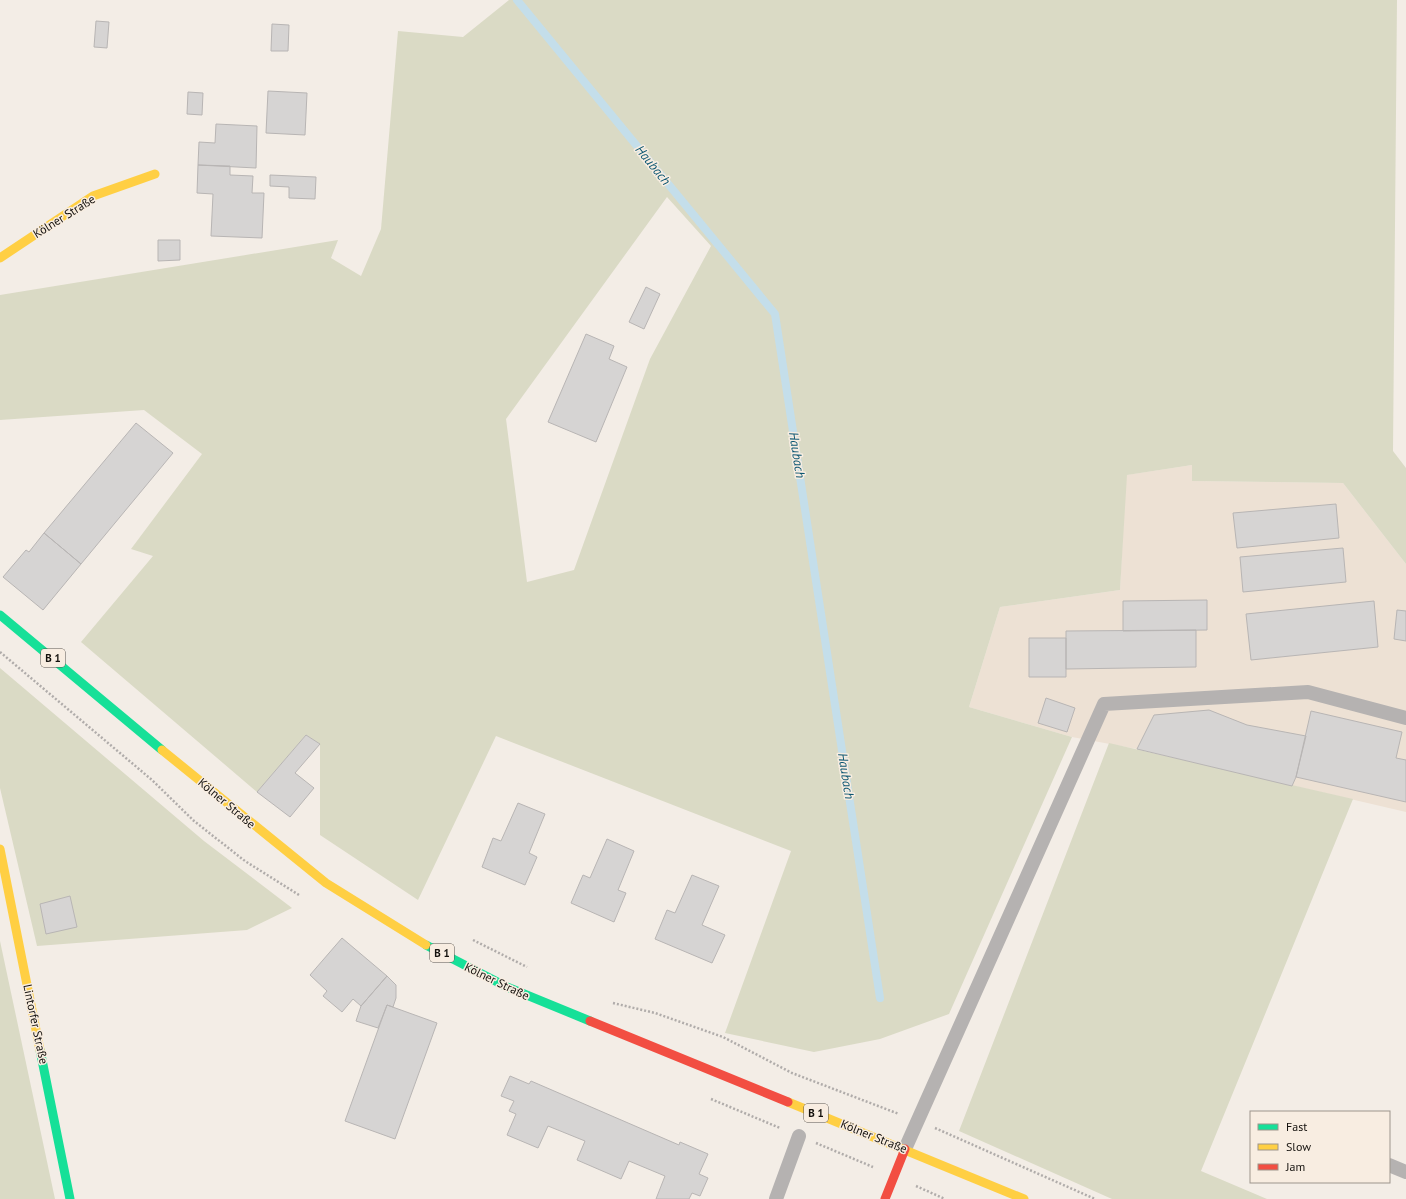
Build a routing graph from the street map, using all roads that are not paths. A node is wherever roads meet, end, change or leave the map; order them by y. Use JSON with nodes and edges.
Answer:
{"nodes":[{"id":1,"x":155,"y":174,"type":"dead end"},
{"id":2,"x":0,"y":258,"type":"edge"},
{"id":3,"x":0,"y":615,"type":"edge"},
{"id":4,"x":1406,"y":718,"type":"edge"},
{"id":5,"x":0,"y":849,"type":"edge"},
{"id":6,"x":799,"y":1136,"type":"dead end"},
{"id":7,"x":905,"y":1149,"type":"junction"},
{"id":8,"x":1390,"y":1165,"type":"edge"},
{"id":9,"x":1406,"y":1172,"type":"edge"},
{"id":10,"x":70,"y":1199,"type":"edge"},
{"id":11,"x":776,"y":1199,"type":"edge"},
{"id":12,"x":885,"y":1199,"type":"edge"},
{"id":13,"x":1024,"y":1199,"type":"edge"}],
"edges":[{"from":1,"to":2,"type":"main road","name":"Kölner Straße"},
{"from":3,"to":7,"type":"main road","name":"Kölner Straße","number":"B 1"},
{"from":4,"to":7,"type":"lane"},
{"from":5,"to":10,"type":"main road","name":"Lintorfer Straße"},
{"from":6,"to":11,"type":"lane"},
{"from":7,"to":12,"type":"main road"},
{"from":7,"to":13,"type":"main road","name":"Kölner Straße","number":"B 1"},
{"from":8,"to":9,"type":"lane"}]}
